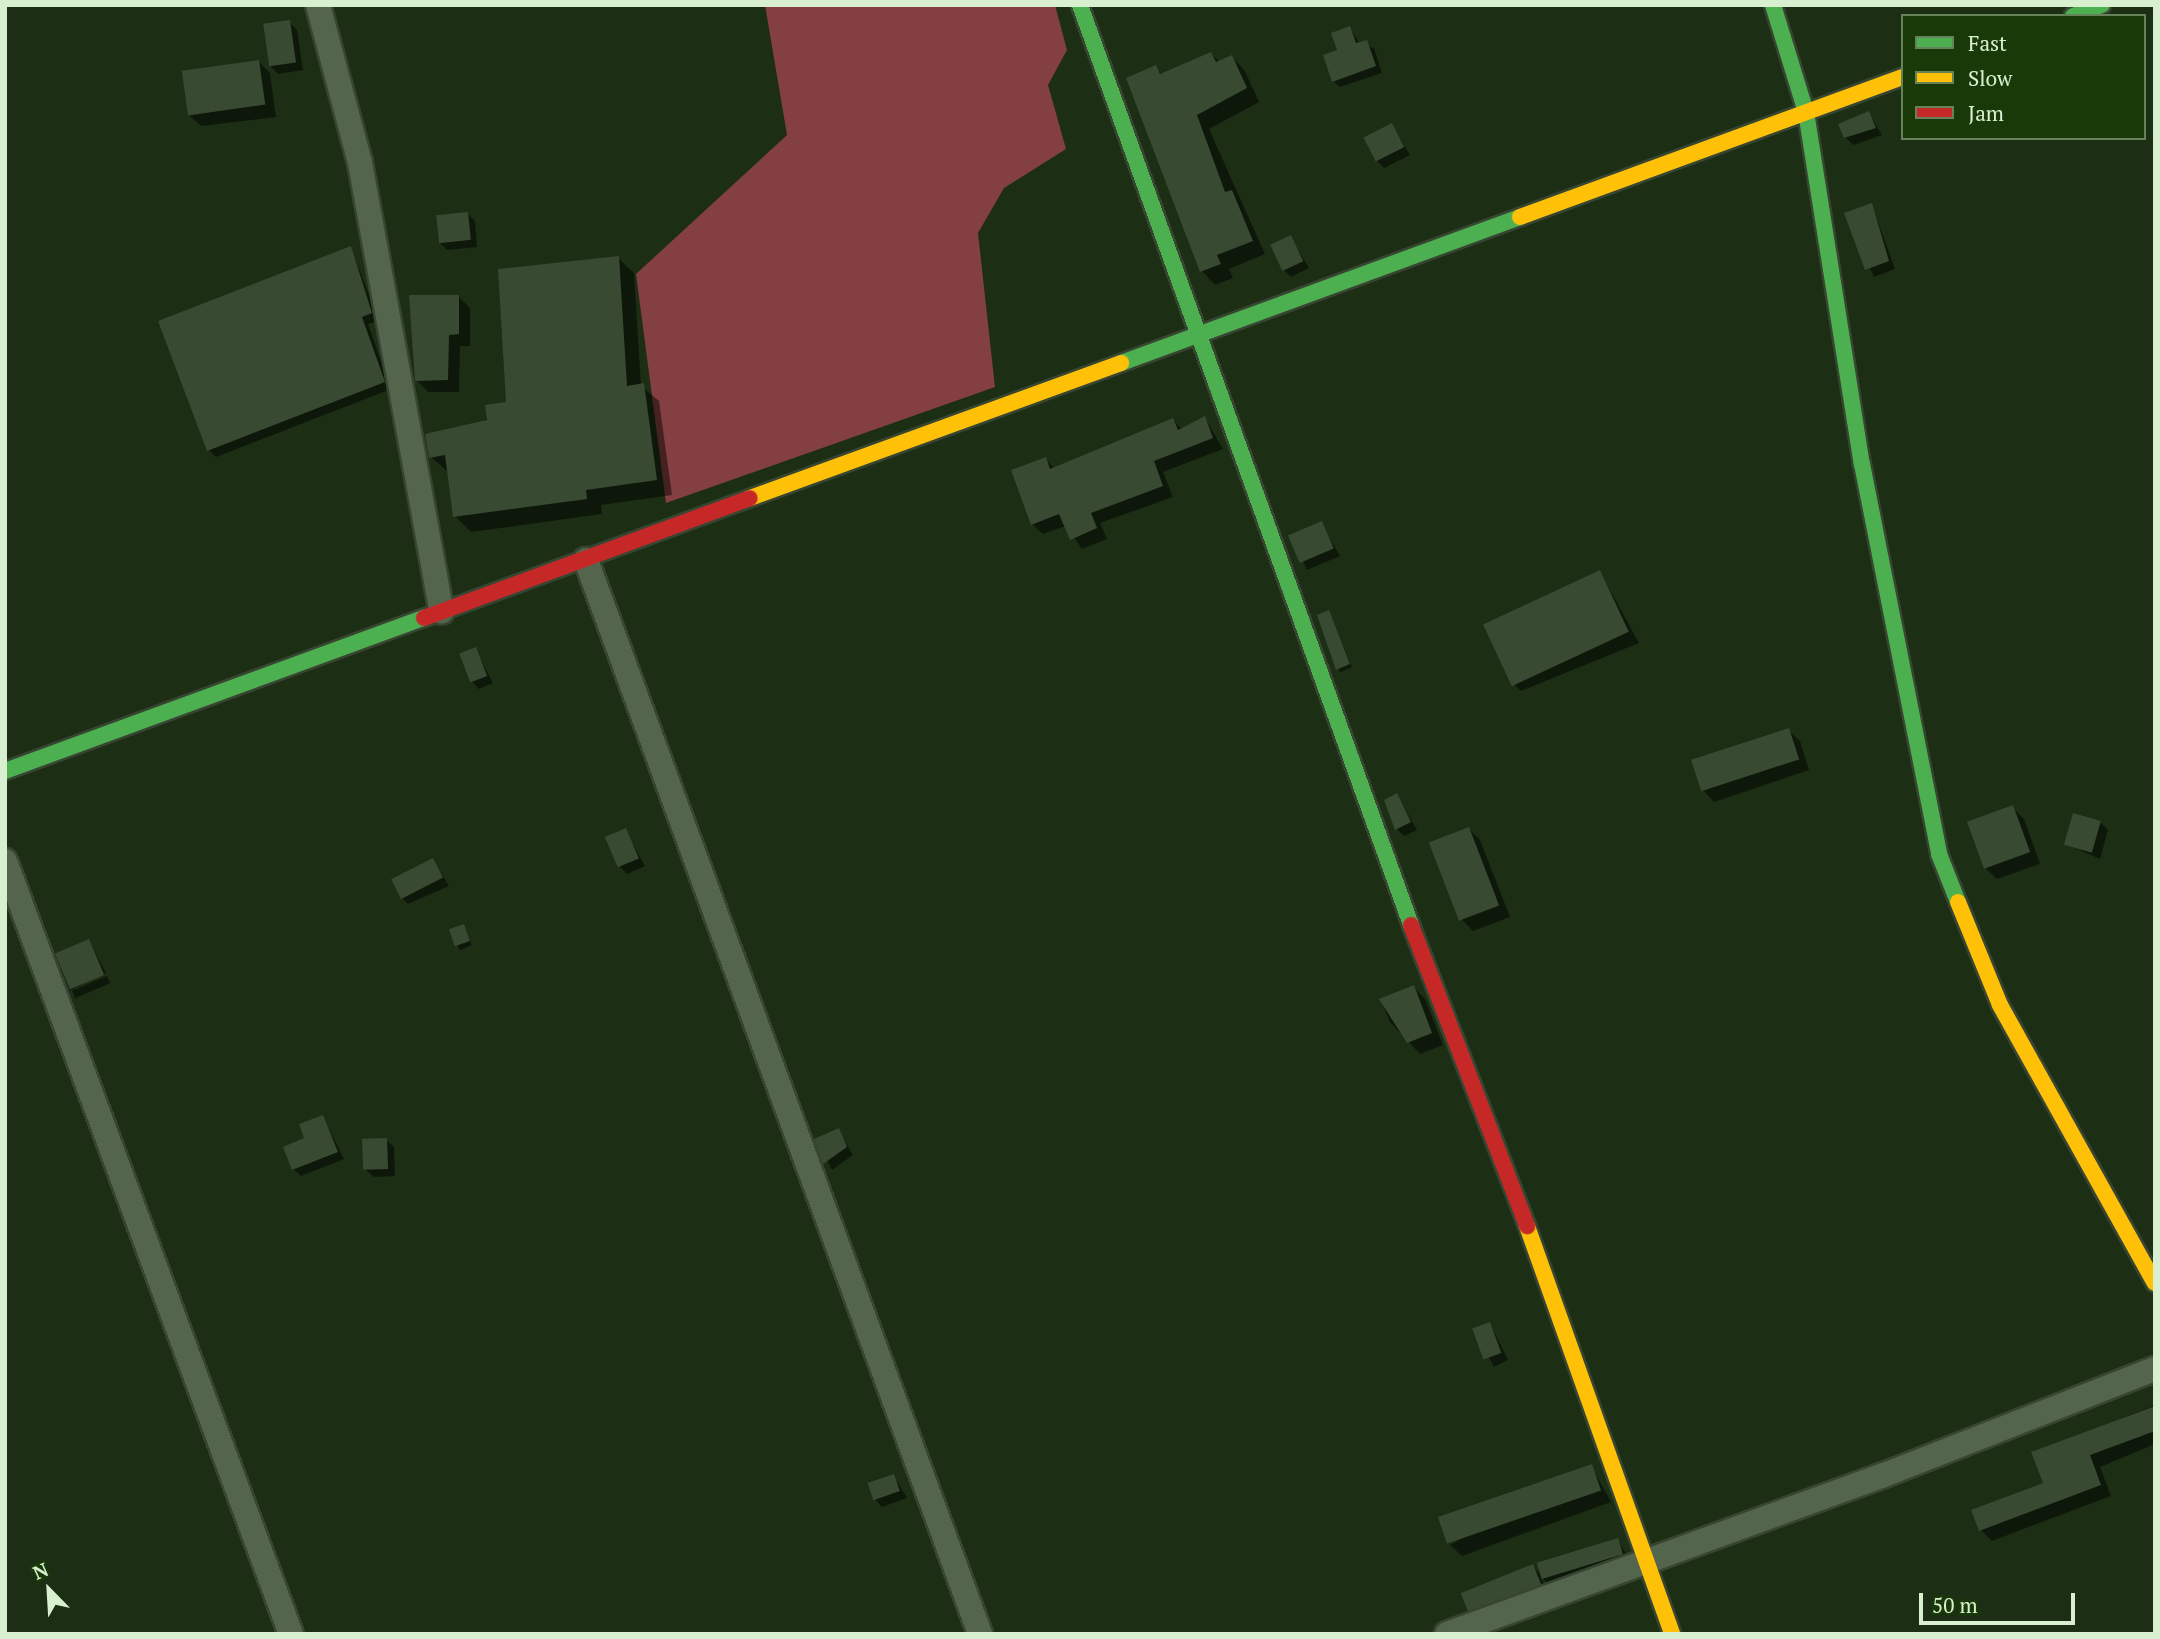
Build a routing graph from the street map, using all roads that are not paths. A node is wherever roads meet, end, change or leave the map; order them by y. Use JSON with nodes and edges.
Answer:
{"nodes":[{"id":1,"x":318,"y":5,"type":"edge"},
{"id":2,"x":1080,"y":5,"type":"edge"},
{"id":3,"x":1773,"y":5,"type":"edge"},
{"id":4,"x":2102,"y":5,"type":"edge"},
{"id":5,"x":2078,"y":14,"type":"edge"},
{"id":6,"x":1901,"y":78,"type":"edge"},
{"id":7,"x":1806,"y":112,"type":"junction"},
{"id":8,"x":1197,"y":339,"type":"junction"},
{"id":9,"x":586,"y":560,"type":"junction"},
{"id":10,"x":442,"y":612,"type":"junction"},
{"id":11,"x":5,"y":771,"type":"edge"},
{"id":12,"x":5,"y":861,"type":"edge"},
{"id":13,"x":2155,"y":1283,"type":"edge"},
{"id":14,"x":2155,"y":1369,"type":"edge"},
{"id":15,"x":1644,"y":1560,"type":"junction"},
{"id":16,"x":291,"y":1634,"type":"edge"},
{"id":17,"x":980,"y":1634,"type":"edge"},
{"id":18,"x":1447,"y":1634,"type":"edge"},
{"id":19,"x":1672,"y":1634,"type":"edge"}],
"edges":[{"from":1,"to":10,"type":"street"},
{"from":2,"to":8,"type":"street"},
{"from":3,"to":7,"type":"street"},
{"from":4,"to":5,"type":"street"},
{"from":6,"to":7,"type":"street"},
{"from":7,"to":8,"type":"street"},
{"from":7,"to":13,"type":"street"},
{"from":8,"to":9,"type":"street"},
{"from":8,"to":15,"type":"street"},
{"from":9,"to":10,"type":"street"},
{"from":9,"to":17,"type":"street"},
{"from":10,"to":11,"type":"street"},
{"from":12,"to":16,"type":"street"},
{"from":14,"to":15,"type":"street"},
{"from":15,"to":18,"type":"street"},
{"from":15,"to":19,"type":"street"}]}
